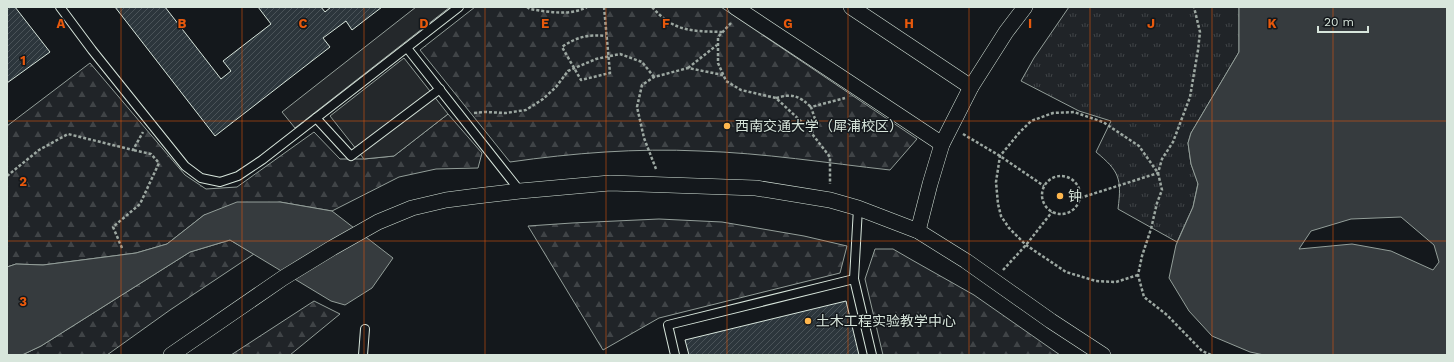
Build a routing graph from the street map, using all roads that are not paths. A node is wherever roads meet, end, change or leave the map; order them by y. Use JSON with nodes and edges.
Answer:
{"nodes":[{"id":1,"x":60,"y":7,"type":"edge"},
{"id":2,"x":460,"y":7,"type":"edge"},
{"id":3,"x":851,"y":7,"type":"edge"},
{"id":4,"x":1025,"y":7,"type":"edge"},
{"id":5,"x":739,"y":10,"type":"edge"},
{"id":6,"x":407,"y":48,"type":"junction"},
{"id":7,"x":971,"y":87,"type":"junction"},
{"id":8,"x":440,"y":89,"type":"junction"},
{"id":9,"x":316,"y":118,"type":"junction"},
{"id":10,"x":942,"y":144,"type":"junction"},
{"id":11,"x":520,"y":191,"type":"junction"},
{"id":12,"x":858,"y":208,"type":"junction"},
{"id":13,"x":918,"y":231,"type":"junction"},
{"id":14,"x":854,"y":280,"type":"junction"},
{"id":15,"x":365,"y":329,"type":"dead end"},
{"id":16,"x":171,"y":355,"type":"edge"},
{"id":17,"x":362,"y":355,"type":"edge"},
{"id":18,"x":675,"y":355,"type":"edge"},
{"id":19,"x":872,"y":355,"type":"edge"},
{"id":20,"x":1103,"y":355,"type":"edge"}],
"edges":[{"from":1,"to":9,"type":"lane"},
{"from":2,"to":6,"type":"lane"},
{"from":3,"to":7,"type":"street"},
{"from":4,"to":7,"type":"street"},
{"from":5,"to":10,"type":"street"},
{"from":6,"to":8,"type":"lane"},
{"from":6,"to":9,"type":"lane"},
{"from":7,"to":10,"type":"street"},
{"from":8,"to":9,"type":"lane"},
{"from":8,"to":11,"type":"lane"},
{"from":10,"to":13,"type":"street"},
{"from":11,"to":12,"type":"street"},
{"from":11,"to":16,"type":"street"},
{"from":12,"to":13,"type":"street"},
{"from":12,"to":14,"type":"lane"},
{"from":13,"to":20,"type":"street"},
{"from":14,"to":18,"type":"lane"},
{"from":14,"to":19,"type":"lane"},
{"from":15,"to":17,"type":"lane"}]}
